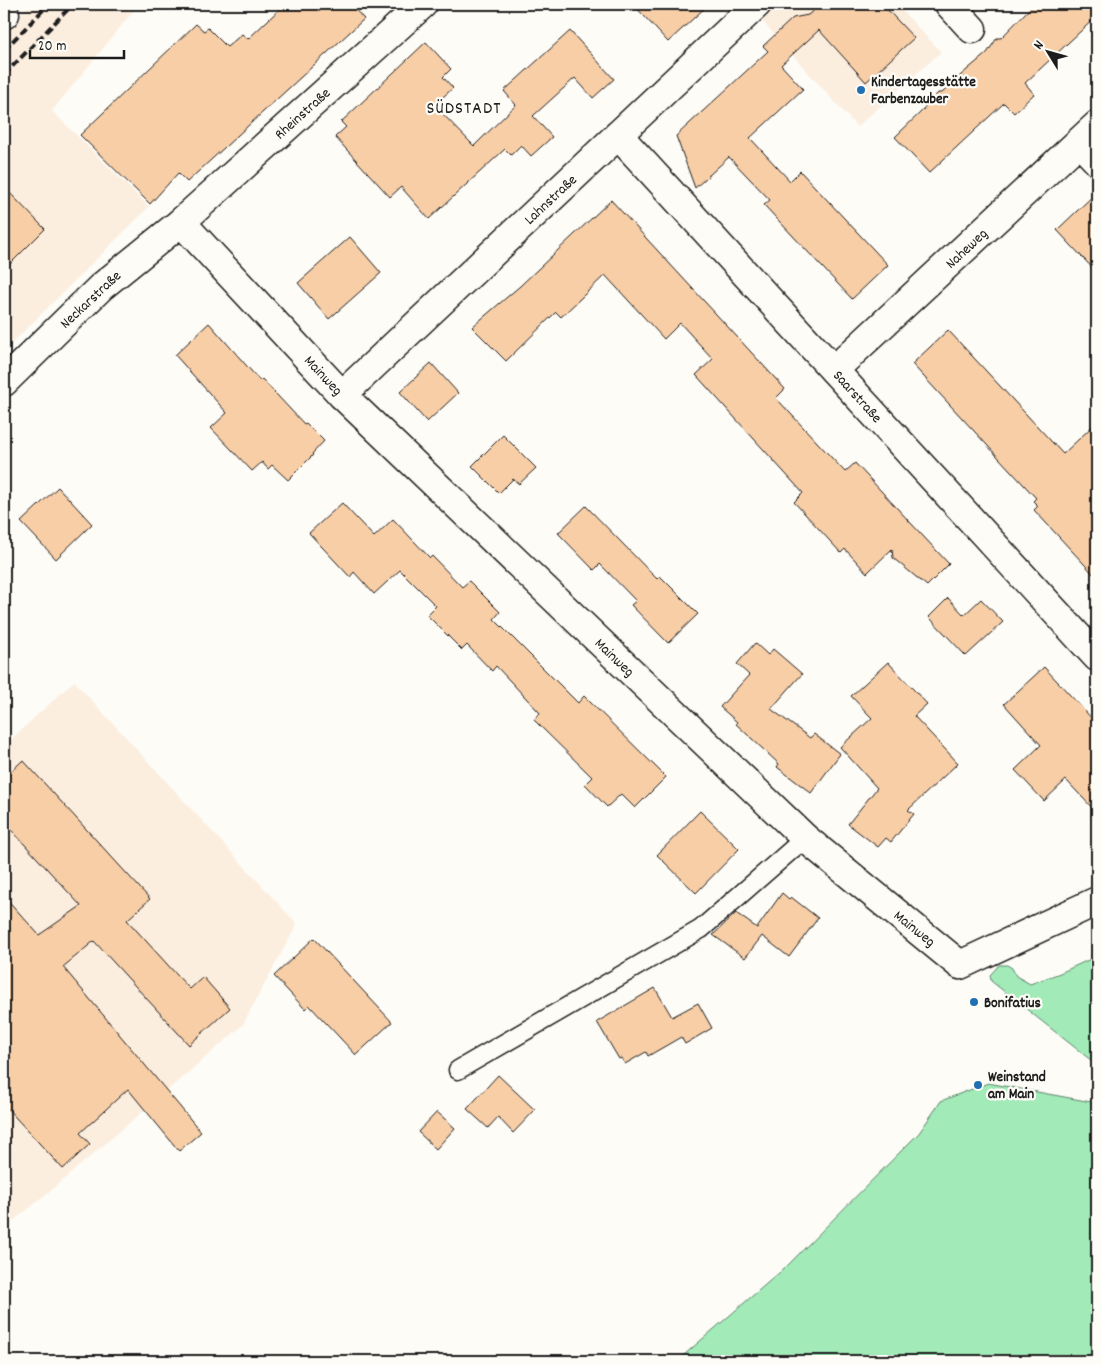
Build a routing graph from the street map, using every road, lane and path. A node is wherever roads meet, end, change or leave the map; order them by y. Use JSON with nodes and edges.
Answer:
{"nodes":[{"id":1,"x":423,"y":4,"type":"edge"},
{"id":2,"x":757,"y":4,"type":"edge"},
{"id":3,"x":949,"y":4,"type":"edge"},
{"id":4,"x":972,"y":29,"type":"dead end"},
{"id":5,"x":1097,"y":125,"type":"edge"},
{"id":6,"x":618,"y":135,"type":"junction"},
{"id":7,"x":1076,"y":146,"type":"junction"},
{"id":8,"x":1097,"y":168,"type":"edge"},
{"id":9,"x":181,"y":222,"type":"junction"},
{"id":10,"x":834,"y":370,"type":"junction"},
{"id":11,"x":4,"y":382,"type":"edge"},
{"id":12,"x":342,"y":395,"type":"junction"},
{"id":13,"x":1097,"y":658,"type":"edge"},
{"id":14,"x":805,"y":838,"type":"junction"},
{"id":15,"x":1097,"y":900,"type":"edge"},
{"id":16,"x":458,"y":1070,"type":"dead end"}],
"edges":[{"from":1,"to":9,"type":"street","name":"Rheinstraße"},
{"from":2,"to":6,"type":"street","name":"Lahnstraße"},
{"from":3,"to":4,"type":"street"},
{"from":5,"to":7,"type":"street","name":"Naheweg"},
{"from":6,"to":10,"type":"street","name":"Saarstraße"},
{"from":6,"to":12,"type":"street","name":"Lahnstraße"},
{"from":7,"to":8,"type":"lane"},
{"from":7,"to":10,"type":"street","name":"Naheweg"},
{"from":9,"to":11,"type":"street","name":"Neckarstraße"},
{"from":9,"to":12,"type":"street","name":"Mainweg"},
{"from":10,"to":13,"type":"street","name":"Saarstraße"},
{"from":12,"to":14,"type":"street","name":"Mainweg"},
{"from":14,"to":15,"type":"street","name":"Mainweg"},
{"from":14,"to":16,"type":"lane"}]}
